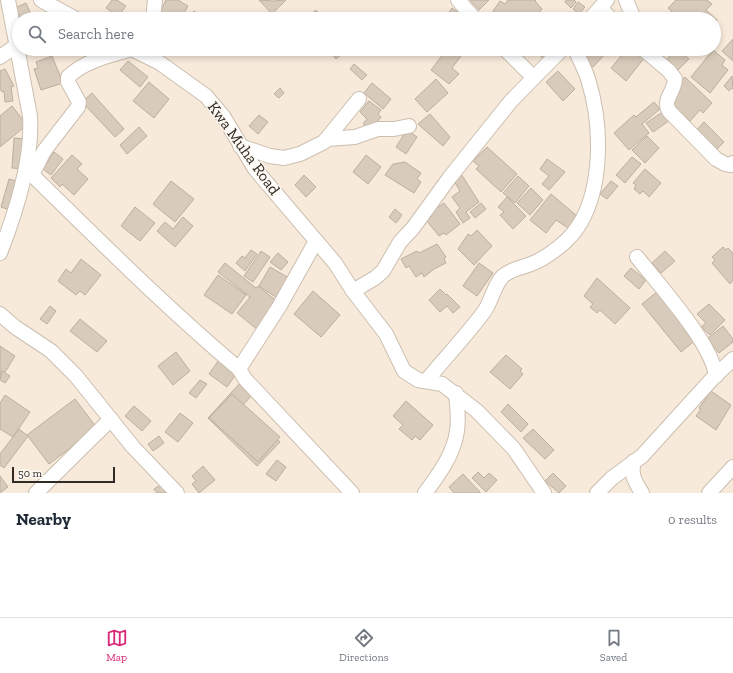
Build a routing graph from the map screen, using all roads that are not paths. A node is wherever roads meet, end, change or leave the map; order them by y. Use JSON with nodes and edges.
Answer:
{"nodes":[{"id":1,"x":8,"y":0,"type":"edge"},
{"id":2,"x":156,"y":0,"type":"edge"},
{"id":3,"x":458,"y":0,"type":"edge"},
{"id":4,"x":626,"y":0,"type":"edge"},
{"id":5,"x":44,"y":1,"type":"edge"},
{"id":6,"x":604,"y":4,"type":"edge"},
{"id":7,"x":64,"y":12,"type":"edge"},
{"id":8,"x":154,"y":12,"type":"edge"},
{"id":9,"x":469,"y":12,"type":"edge"},
{"id":10,"x":597,"y":12,"type":"edge"},
{"id":11,"x":631,"y":12,"type":"edge"},
{"id":12,"x":12,"y":23,"type":"edge"},
{"id":13,"x":12,"y":49,"type":"edge"},
{"id":14,"x":18,"y":56,"type":"edge"},
{"id":15,"x":108,"y":56,"type":"edge"},
{"id":16,"x":154,"y":56,"type":"edge"},
{"id":17,"x":512,"y":56,"type":"edge"},
{"id":18,"x":555,"y":56,"type":"edge"},
{"id":19,"x":578,"y":56,"type":"edge"},
{"id":20,"x":651,"y":56,"type":"edge"},
{"id":21,"x":0,"y":57,"type":"edge"},
{"id":22,"x":533,"y":77,"type":"junction"},
{"id":23,"x":359,"y":99,"type":"dead end"},
{"id":24,"x":409,"y":126,"type":"dead end"},
{"id":25,"x":327,"y":139,"type":"junction"},
{"id":26,"x":240,"y":146,"type":"junction"},
{"id":27,"x":733,"y":163,"type":"edge"},
{"id":28,"x":29,"y":172,"type":"junction"},
{"id":29,"x":320,"y":245,"type":"junction"},
{"id":30,"x":0,"y":253,"type":"edge"},
{"id":31,"x":637,"y":256,"type":"dead end"},
{"id":32,"x":353,"y":291,"type":"junction"},
{"id":33,"x":0,"y":314,"type":"edge"},
{"id":34,"x":733,"y":359,"type":"edge"},
{"id":35,"x":238,"y":369,"type":"junction"},
{"id":36,"x":716,"y":376,"type":"junction"},
{"id":37,"x":426,"y":381,"type":"junction"},
{"id":38,"x":456,"y":393,"type":"junction"},
{"id":39,"x":111,"y":419,"type":"junction"},
{"id":40,"x":634,"y":461,"type":"junction"},
{"id":41,"x":733,"y":468,"type":"edge"},
{"id":42,"x":36,"y":493,"type":"edge"},
{"id":43,"x":177,"y":493,"type":"edge"},
{"id":44,"x":352,"y":493,"type":"edge"},
{"id":45,"x":425,"y":493,"type":"edge"},
{"id":46,"x":544,"y":493,"type":"edge"},
{"id":47,"x":597,"y":493,"type":"edge"},
{"id":48,"x":642,"y":493,"type":"edge"},
{"id":49,"x":709,"y":493,"type":"edge"}],
"edges":[{"from":1,"to":12,"type":"street"},
{"from":2,"to":8,"type":"street"},
{"from":3,"to":9,"type":"street"},
{"from":4,"to":11,"type":"street"},
{"from":5,"to":7,"type":"street"},
{"from":6,"to":10,"type":"street"},
{"from":13,"to":21,"type":"street"},
{"from":14,"to":28,"type":"street"},
{"from":15,"to":28,"type":"street"},
{"from":16,"to":26,"type":"street","name":"Kwa Muha Road"},
{"from":17,"to":22,"type":"street"},
{"from":18,"to":22,"type":"street"},
{"from":19,"to":37,"type":"street"},
{"from":20,"to":27,"type":"street"},
{"from":22,"to":32,"type":"street"},
{"from":23,"to":25,"type":"street"},
{"from":24,"to":25,"type":"street"},
{"from":25,"to":26,"type":"street"},
{"from":26,"to":29,"type":"street","name":"Kwa Muha Road"},
{"from":28,"to":30,"type":"street"},
{"from":28,"to":35,"type":"street"},
{"from":29,"to":32,"type":"street","name":"Kwa Muha Road"},
{"from":29,"to":35,"type":"street"},
{"from":31,"to":36,"type":"street"},
{"from":32,"to":37,"type":"street","name":"Kwa Muha Road"},
{"from":33,"to":39,"type":"street"},
{"from":34,"to":36,"type":"street"},
{"from":35,"to":44,"type":"street"},
{"from":36,"to":40,"type":"street"},
{"from":37,"to":38,"type":"street","name":"Kwa Muha Road"},
{"from":38,"to":45,"type":"street"},
{"from":38,"to":46,"type":"street","name":"Kwa Muha Road"},
{"from":39,"to":42,"type":"street"},
{"from":39,"to":43,"type":"street"},
{"from":40,"to":47,"type":"street"},
{"from":40,"to":48,"type":"street"},
{"from":41,"to":49,"type":"street"}]}
